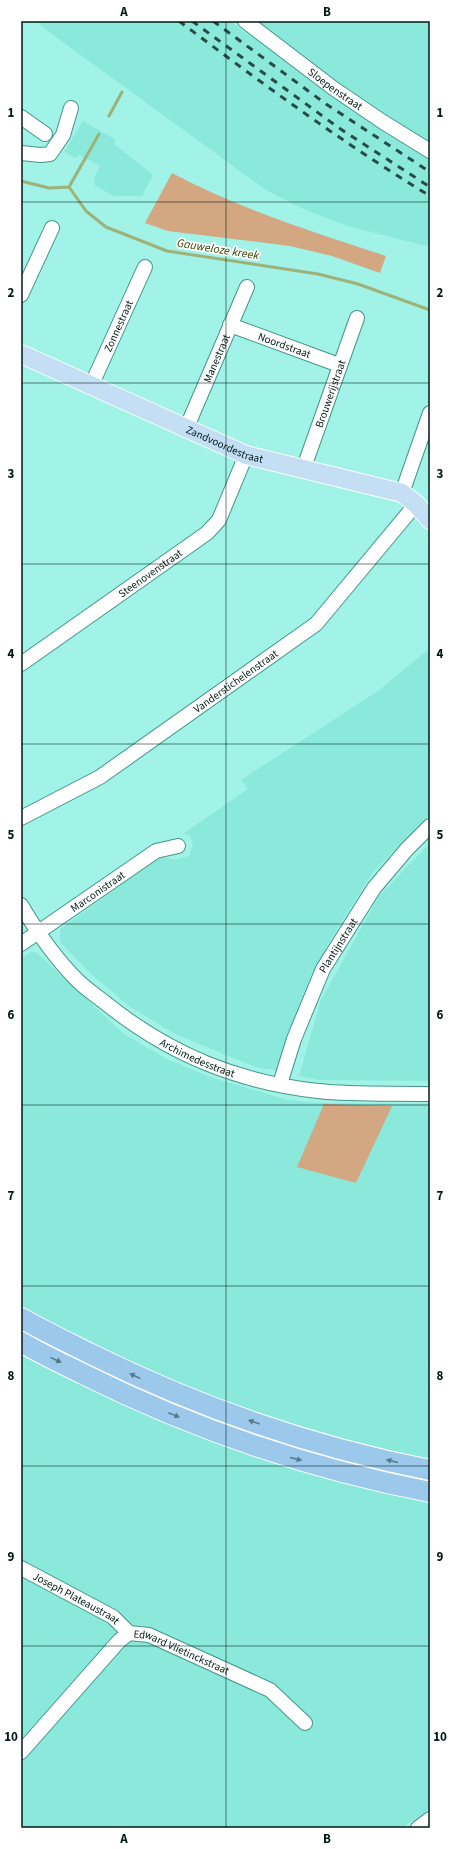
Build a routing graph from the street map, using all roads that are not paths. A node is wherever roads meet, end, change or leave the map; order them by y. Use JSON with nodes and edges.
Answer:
{"nodes":[{"id":1,"x":245,"y":21,"type":"edge"},
{"id":2,"x":71,"y":108,"type":"dead end"},
{"id":3,"x":21,"y":117,"type":"edge"},
{"id":4,"x":21,"y":125,"type":"edge"},
{"id":5,"x":21,"y":152,"type":"edge"},
{"id":6,"x":430,"y":152,"type":"edge"},
{"id":7,"x":52,"y":228,"type":"dead end"},
{"id":8,"x":145,"y":267,"type":"dead end"},
{"id":9,"x":247,"y":287,"type":"dead end"},
{"id":10,"x":21,"y":295,"type":"edge"},
{"id":11,"x":357,"y":318,"type":"dead end"},
{"id":12,"x":230,"y":325,"type":"junction"},
{"id":13,"x":21,"y":354,"type":"edge"},
{"id":14,"x":340,"y":365,"type":"junction"},
{"id":15,"x":91,"y":386,"type":"junction"},
{"id":16,"x":430,"y":413,"type":"edge"},
{"id":17,"x":186,"y":429,"type":"junction"},
{"id":18,"x":246,"y":455,"type":"junction"},
{"id":19,"x":303,"y":470,"type":"junction"},
{"id":20,"x":402,"y":492,"type":"junction"},
{"id":21,"x":416,"y":504,"type":"junction"},
{"id":22,"x":430,"y":520,"type":"edge"},
{"id":23,"x":21,"y":664,"type":"edge"},
{"id":24,"x":21,"y":818,"type":"edge"},
{"id":25,"x":430,"y":826,"type":"edge"},
{"id":26,"x":178,"y":846,"type":"dead end"},
{"id":27,"x":21,"y":905,"type":"edge"},
{"id":28,"x":38,"y":933,"type":"junction"},
{"id":29,"x":21,"y":944,"type":"edge"},
{"id":30,"x":280,"y":1084,"type":"junction"},
{"id":31,"x":430,"y":1094,"type":"edge"},
{"id":32,"x":21,"y":1318,"type":"edge"},
{"id":33,"x":21,"y":1342,"type":"edge"},
{"id":34,"x":430,"y":1470,"type":"edge"},
{"id":35,"x":430,"y":1492,"type":"edge"},
{"id":36,"x":21,"y":1568,"type":"edge"},
{"id":37,"x":129,"y":1633,"type":"junction"},
{"id":38,"x":305,"y":1723,"type":"dead end"},
{"id":39,"x":21,"y":1752,"type":"edge"},
{"id":40,"x":430,"y":1819,"type":"edge"},
{"id":41,"x":418,"y":1828,"type":"edge"}],
"edges":[{"from":1,"to":6,"type":"street","name":"Sloepenstraat"},
{"from":2,"to":5,"type":"street"},
{"from":3,"to":4,"type":"street"},
{"from":7,"to":10,"type":"street"},
{"from":8,"to":15,"type":"street","name":"Zonnestraat"},
{"from":9,"to":12,"type":"street","name":"Manestraat"},
{"from":11,"to":14,"type":"street","name":"Brouwerijstraat"},
{"from":12,"to":14,"type":"street","name":"Noordstraat"},
{"from":12,"to":17,"type":"street","name":"Manestraat"},
{"from":13,"to":15,"type":"main road","name":"Zandvoordestraat"},
{"from":14,"to":19,"type":"street","name":"Brouwerijstraat"},
{"from":15,"to":17,"type":"main road","name":"Zandvoordestraat"},
{"from":16,"to":20,"type":"street"},
{"from":17,"to":18,"type":"main road","name":"Zandvoordestraat"},
{"from":18,"to":19,"type":"main road","name":"Zandvoordestraat"},
{"from":18,"to":23,"type":"street","name":"Steenovenstraat"},
{"from":19,"to":20,"type":"main road","name":"Zandvoordestraat"},
{"from":20,"to":21,"type":"main road","name":"Zandvoordestraat"},
{"from":21,"to":22,"type":"main road","name":"Zandvoordestraat"},
{"from":21,"to":24,"type":"street","name":"Vanderstichelenstraat"},
{"from":25,"to":30,"type":"street","name":"Plantijnstraat"},
{"from":26,"to":28,"type":"street","name":"Marconistraat"},
{"from":27,"to":28,"type":"street","name":"Archimedesstraat"},
{"from":28,"to":29,"type":"street","name":"Marconistraat"},
{"from":28,"to":30,"type":"street","name":"Archimedesstraat"},
{"from":30,"to":31,"type":"street","name":"Archimedesstraat"},
{"from":34,"to":32,"type":"highway","one_way":true},
{"from":33,"to":35,"type":"highway","one_way":true},
{"from":36,"to":37,"type":"street","name":"Joseph Plateaustraat"},
{"from":37,"to":38,"type":"street","name":"Edward Vlietinckstraat"},
{"from":37,"to":39,"type":"street","name":"Edward Vlietinckstraat"},
{"from":40,"to":41,"type":"street"}]}
